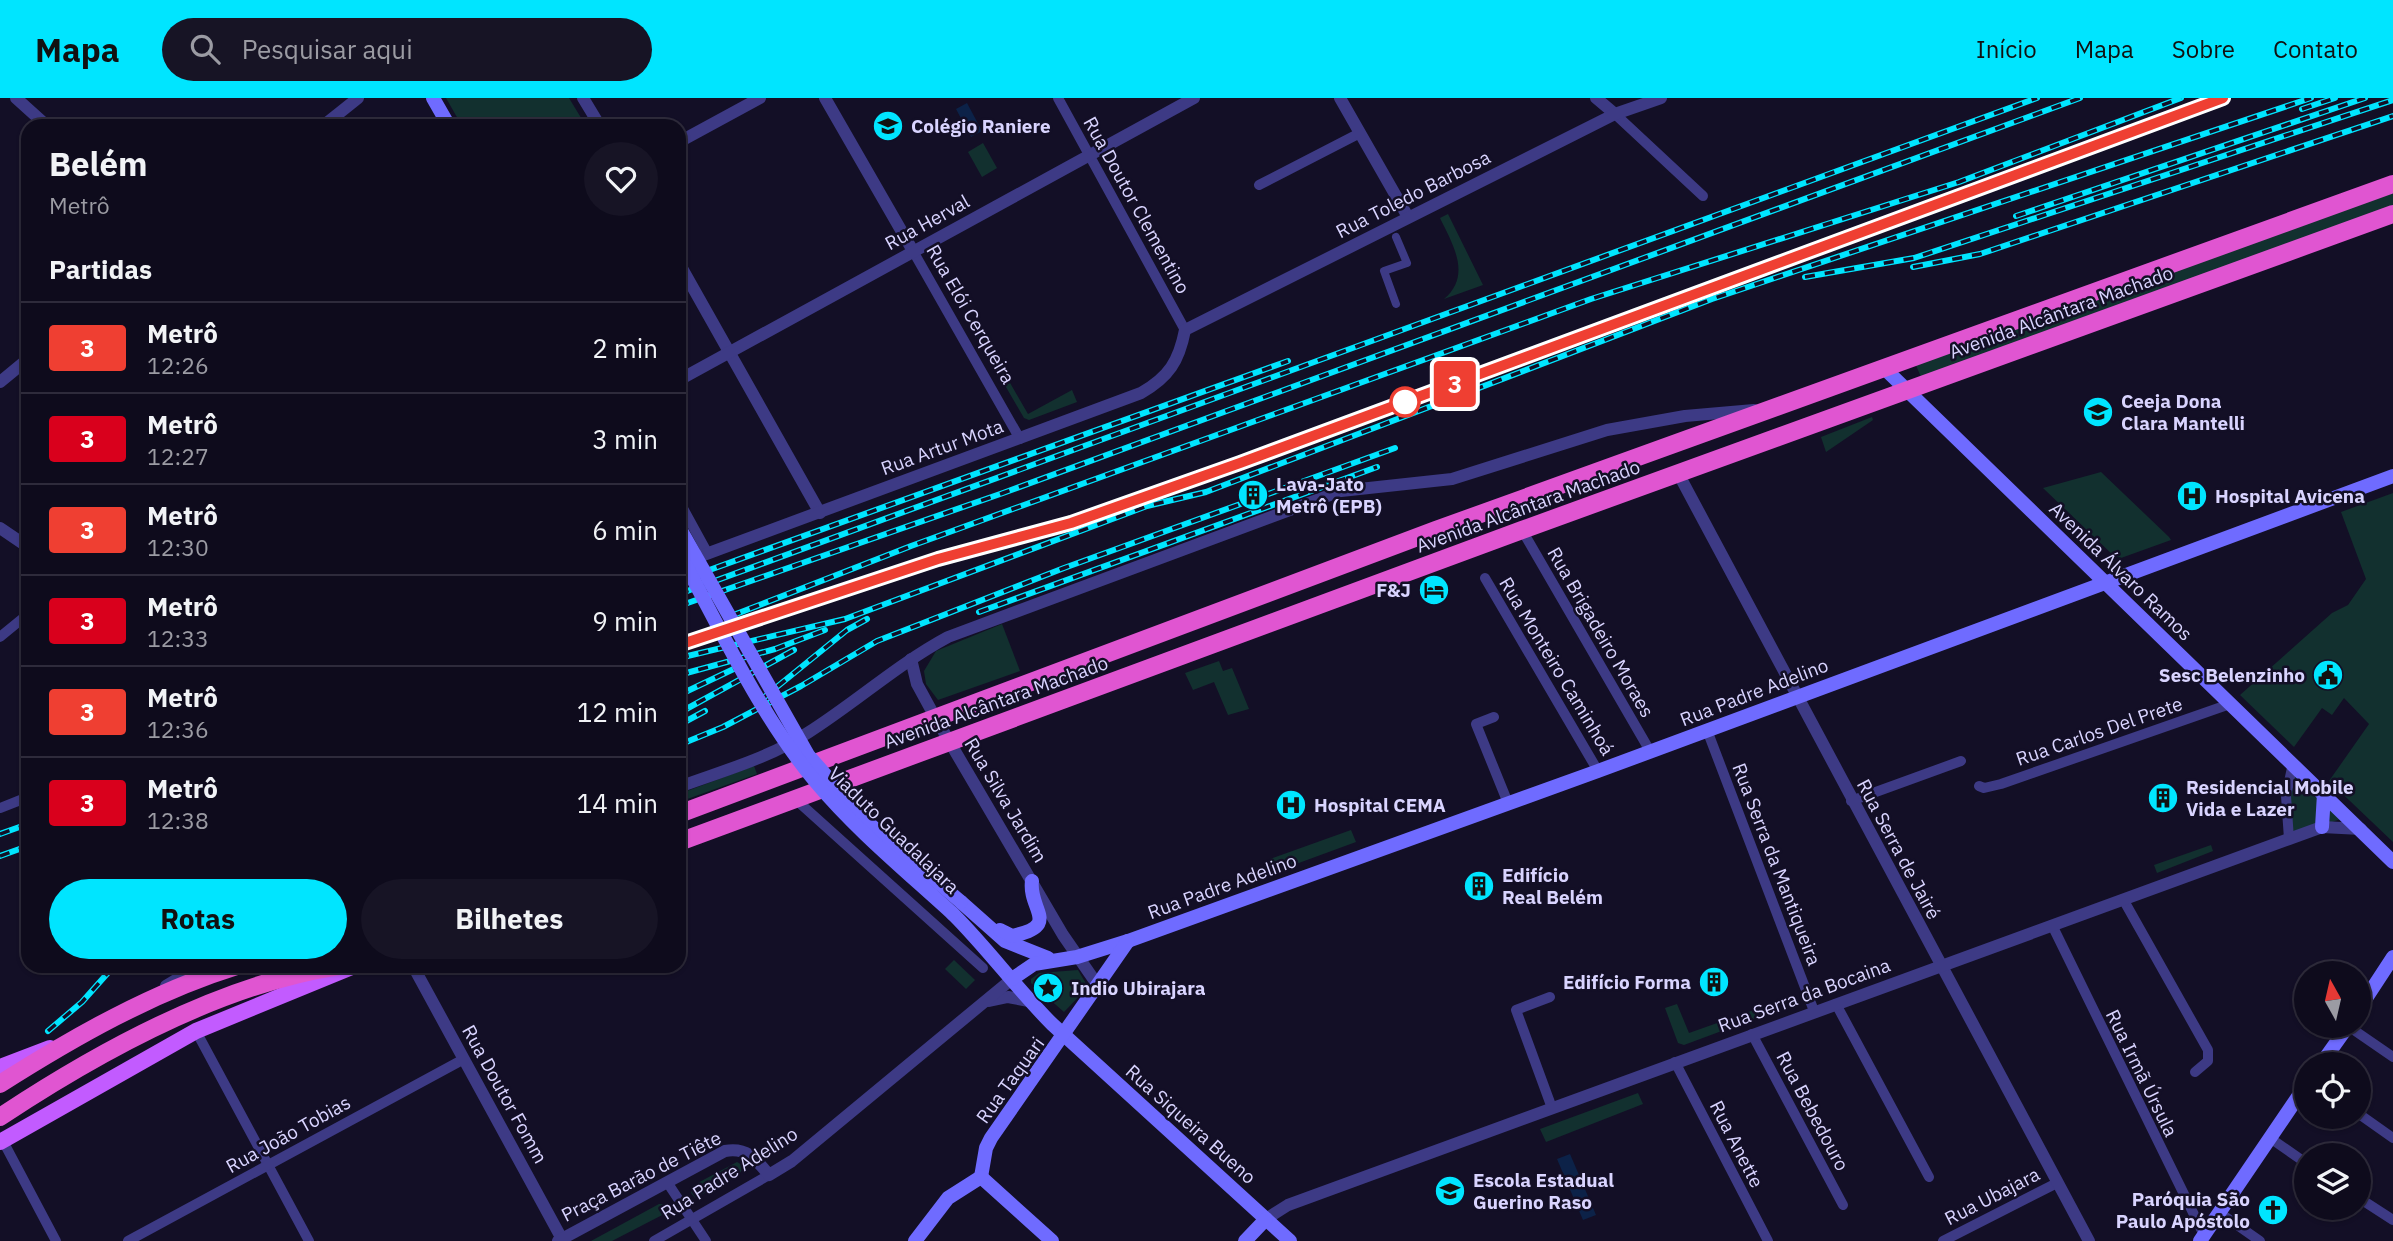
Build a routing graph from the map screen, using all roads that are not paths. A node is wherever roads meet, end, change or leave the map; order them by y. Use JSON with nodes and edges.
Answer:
{"nodes":[{"id":1,"x":16,"y":98,"type":"edge"},
{"id":2,"x":358,"y":98,"type":"edge"},
{"id":3,"x":433,"y":98,"type":"edge"},
{"id":4,"x":583,"y":98,"type":"edge"},
{"id":5,"x":760,"y":98,"type":"edge"},
{"id":6,"x":825,"y":98,"type":"edge"},
{"id":7,"x":1058,"y":98,"type":"edge"},
{"id":8,"x":1194,"y":98,"type":"edge"},
{"id":9,"x":1340,"y":98,"type":"edge"},
{"id":10,"x":1595,"y":98,"type":"edge"},
{"id":11,"x":1661,"y":98,"type":"edge"},
{"id":12,"x":1615,"y":114,"type":"junction"},
{"id":13,"x":39,"y":119,"type":"edge"},
{"id":14,"x":332,"y":119,"type":"edge"},
{"id":15,"x":445,"y":119,"type":"edge"},
{"id":16,"x":596,"y":119,"type":"edge"},
{"id":17,"x":1360,"y":133,"type":"junction"},
{"id":18,"x":686,"y":138,"type":"edge"},
{"id":19,"x":1089,"y":155,"type":"junction"},
{"id":20,"x":2393,"y":184,"type":"edge"},
{"id":21,"x":1259,"y":185,"type":"dead end"},
{"id":22,"x":1703,"y":196,"type":"dead end"},
{"id":23,"x":2393,"y":214,"type":"edge"},
{"id":24,"x":1408,"y":217,"type":"junction"},
{"id":25,"x":1396,"y":237,"type":"dead end"},
{"id":26,"x":913,"y":251,"type":"junction"},
{"id":27,"x":686,"y":275,"type":"edge"},
{"id":28,"x":1396,"y":304,"type":"dead end"},
{"id":29,"x":1185,"y":330,"type":"junction"},
{"id":30,"x":729,"y":352,"type":"junction"},
{"id":31,"x":21,"y":365,"type":"edge"},
{"id":32,"x":1883,"y":367,"type":"junction"},
{"id":33,"x":686,"y":376,"type":"edge"},
{"id":34,"x":0,"y":382,"type":"edge"},
{"id":35,"x":1909,"y":390,"type":"junction"},
{"id":36,"x":1775,"y":408,"type":"junction"},
{"id":37,"x":1020,"y":439,"type":"junction"},
{"id":38,"x":1678,"y":473,"type":"junction"},
{"id":39,"x":2393,"y":476,"type":"edge"},
{"id":40,"x":686,"y":513,"type":"edge"},
{"id":41,"x":820,"y":513,"type":"junction"},
{"id":42,"x":0,"y":528,"type":"edge"},
{"id":43,"x":1522,"y":530,"type":"junction"},
{"id":44,"x":686,"y":539,"type":"edge"},
{"id":45,"x":21,"y":542,"type":"edge"},
{"id":46,"x":709,"y":554,"type":"junction"},
{"id":47,"x":686,"y":562,"type":"edge"},
{"id":48,"x":686,"y":566,"type":"edge"},
{"id":49,"x":1485,"y":578,"type":"dead end"},
{"id":50,"x":2105,"y":583,"type":"junction"},
{"id":51,"x":21,"y":620,"type":"edge"},
{"id":52,"x":0,"y":637,"type":"edge"},
{"id":53,"x":911,"y":659,"type":"junction"},
{"id":54,"x":1796,"y":696,"type":"junction"},
{"id":55,"x":2230,"y":704,"type":"junction"},
{"id":56,"x":935,"y":718,"type":"junction"},
{"id":57,"x":1494,"y":718,"type":"dead end"},
{"id":58,"x":1707,"y":730,"type":"junction"},
{"id":59,"x":950,"y":742,"type":"junction"},
{"id":60,"x":1650,"y":751,"type":"junction"},
{"id":61,"x":1961,"y":761,"type":"dead end"},
{"id":62,"x":2293,"y":763,"type":"junction"},
{"id":63,"x":1598,"y":771,"type":"junction"},
{"id":64,"x":686,"y":784,"type":"edge"},
{"id":65,"x":1979,"y":786,"type":"dead end"},
{"id":66,"x":2324,"y":794,"type":"junction"},
{"id":67,"x":794,"y":798,"type":"junction"},
{"id":68,"x":21,"y":800,"type":"edge"},
{"id":69,"x":1851,"y":802,"type":"junction"},
{"id":70,"x":1508,"y":803,"type":"junction"},
{"id":71,"x":0,"y":808,"type":"edge"},
{"id":72,"x":686,"y":811,"type":"edge"},
{"id":73,"x":2322,"y":827,"type":"junction"},
{"id":74,"x":2361,"y":829,"type":"junction"},
{"id":75,"x":686,"y":839,"type":"edge"},
{"id":76,"x":2289,"y":839,"type":"junction"},
{"id":77,"x":2393,"y":862,"type":"edge"},
{"id":78,"x":1032,"y":881,"type":"junction"},
{"id":79,"x":2123,"y":899,"type":"junction"},
{"id":80,"x":957,"y":908,"type":"junction"},
{"id":81,"x":2052,"y":925,"type":"junction"},
{"id":82,"x":988,"y":926,"type":"junction"},
{"id":83,"x":1128,"y":941,"type":"junction"},
{"id":84,"x":1077,"y":957,"type":"junction"},
{"id":85,"x":2393,"y":957,"type":"edge"},
{"id":86,"x":1053,"y":959,"type":"junction"},
{"id":87,"x":1940,"y":965,"type":"junction"},
{"id":88,"x":983,"y":968,"type":"dead end"},
{"id":89,"x":189,"y":973,"type":"edge"},
{"id":90,"x":215,"y":973,"type":"edge"},
{"id":91,"x":305,"y":973,"type":"edge"},
{"id":92,"x":337,"y":973,"type":"edge"},
{"id":93,"x":417,"y":973,"type":"edge"},
{"id":94,"x":1012,"y":979,"type":"junction"},
{"id":95,"x":1099,"y":987,"type":"junction"},
{"id":96,"x":2371,"y":991,"type":"edge"},
{"id":97,"x":1550,"y":997,"type":"dead end"},
{"id":98,"x":1029,"y":1001,"type":"junction"},
{"id":99,"x":986,"y":1002,"type":"junction"},
{"id":100,"x":1836,"y":1004,"type":"junction"},
{"id":101,"x":134,"y":1010,"type":"junction"},
{"id":102,"x":1814,"y":1011,"type":"junction"},
{"id":103,"x":196,"y":1031,"type":"junction"},
{"id":104,"x":1752,"y":1034,"type":"junction"},
{"id":105,"x":1065,"y":1036,"type":"junction"},
{"id":106,"x":2366,"y":1038,"type":"edge"},
{"id":107,"x":62,"y":1044,"type":"junction"},
{"id":108,"x":2393,"y":1056,"type":"edge"},
{"id":109,"x":464,"y":1059,"type":"junction"},
{"id":110,"x":1675,"y":1062,"type":"junction"},
{"id":111,"x":0,"y":1067,"type":"edge"},
{"id":112,"x":2195,"y":1072,"type":"dead end"},
{"id":113,"x":0,"y":1084,"type":"edge"},
{"id":114,"x":2294,"y":1103,"type":"edge"},
{"id":115,"x":1552,"y":1108,"type":"junction"},
{"id":116,"x":0,"y":1117,"type":"edge"},
{"id":117,"x":2371,"y":1122,"type":"edge"},
{"id":118,"x":2393,"y":1138,"type":"edge"},
{"id":119,"x":2270,"y":1139,"type":"junction"},
{"id":120,"x":1,"y":1142,"type":"edge"},
{"id":121,"x":2294,"y":1155,"type":"edge"},
{"id":122,"x":268,"y":1165,"type":"junction"},
{"id":123,"x":769,"y":1175,"type":"junction"},
{"id":124,"x":981,"y":1177,"type":"junction"},
{"id":125,"x":1929,"y":1177,"type":"dead end"},
{"id":126,"x":667,"y":1182,"type":"junction"},
{"id":127,"x":2057,"y":1183,"type":"junction"},
{"id":128,"x":1843,"y":1205,"type":"dead end"},
{"id":129,"x":2371,"y":1206,"type":"edge"},
{"id":130,"x":2220,"y":1213,"type":"junction"},
{"id":131,"x":1266,"y":1219,"type":"junction"},
{"id":132,"x":692,"y":1220,"type":"junction"},
{"id":133,"x":2393,"y":1220,"type":"edge"},
{"id":134,"x":2202,"y":1238,"type":"edge"},
{"id":135,"x":561,"y":1240,"type":"edge"},
{"id":136,"x":56,"y":1241,"type":"edge"},
{"id":137,"x":128,"y":1241,"type":"edge"},
{"id":138,"x":309,"y":1241,"type":"edge"},
{"id":139,"x":654,"y":1241,"type":"edge"},
{"id":140,"x":706,"y":1241,"type":"edge"},
{"id":141,"x":915,"y":1241,"type":"edge"},
{"id":142,"x":1052,"y":1241,"type":"edge"},
{"id":143,"x":1245,"y":1241,"type":"edge"},
{"id":144,"x":1290,"y":1241,"type":"edge"},
{"id":145,"x":1768,"y":1241,"type":"edge"},
{"id":146,"x":1943,"y":1241,"type":"edge"},
{"id":147,"x":2089,"y":1241,"type":"edge"},
{"id":148,"x":2259,"y":1241,"type":"edge"}],
"edges":[{"from":1,"to":13,"type":"street"},
{"from":2,"to":14,"type":"street"},
{"from":3,"to":15,"type":"main road"},
{"from":4,"to":16,"type":"street"},
{"from":5,"to":18,"type":"street"},
{"from":6,"to":26,"type":"street","name":"Rua Elói Cerqueira"},
{"from":7,"to":19,"type":"street","name":"Rua Doutor Clementino"},
{"from":8,"to":19,"type":"street","name":"Rua Herval"},
{"from":9,"to":17,"type":"street"},
{"from":10,"to":12,"type":"street"},
{"from":11,"to":12,"type":"street","name":"Rua Toledo Barbosa"},
{"from":12,"to":22,"type":"street"},
{"from":12,"to":24,"type":"street","name":"Rua Toledo Barbosa"},
{"from":17,"to":21,"type":"street"},
{"from":17,"to":24,"type":"street"},
{"from":19,"to":26,"type":"street","name":"Rua Herval"},
{"from":19,"to":29,"type":"street","name":"Rua Doutor Clementino"},
{"from":20,"to":32,"type":"highway","name":"Avenida Alcântara Machado"},
{"from":23,"to":35,"type":"highway","name":"Avenida Alcântara Machado"},
{"from":24,"to":29,"type":"street","name":"Rua Toledo Barbosa"},
{"from":25,"to":28,"type":"street"},
{"from":26,"to":30,"type":"street","name":"Rua Herval"},
{"from":26,"to":37,"type":"street","name":"Rua Elói Cerqueira"},
{"from":27,"to":30,"type":"street"},
{"from":29,"to":37,"type":"street","name":"Rua Artur Mota"},
{"from":30,"to":33,"type":"street","name":"Rua Herval"},
{"from":30,"to":41,"type":"street"},
{"from":31,"to":34,"type":"street"},
{"from":32,"to":35,"type":"main road","name":"Avenida Álvaro Ramos"},
{"from":32,"to":36,"type":"highway","name":"Avenida Alcântara Machado"},
{"from":35,"to":38,"type":"highway","name":"Avenida Alcântara Machado"},
{"from":35,"to":50,"type":"main road","name":"Avenida Álvaro Ramos"},
{"from":36,"to":53,"type":"street","name":"Avenida Alcântara Machado"},
{"from":36,"to":56,"type":"highway","name":"Avenida Alcântara Machado"},
{"from":37,"to":41,"type":"street","name":"Rua Artur Mota"},
{"from":38,"to":43,"type":"highway","name":"Avenida Alcântara Machado"},
{"from":38,"to":54,"type":"street","name":"Rua Serra de Jairé"},
{"from":39,"to":50,"type":"main road","name":"Rua Padre Adelino"},
{"from":40,"to":46,"type":"street"},
{"from":41,"to":46,"type":"street","name":"Rua Artur Mota"},
{"from":42,"to":45,"type":"street"},
{"from":43,"to":59,"type":"highway","name":"Avenida Alcântara Machado"},
{"from":43,"to":60,"type":"street","name":"Rua Brigadeiro Moraes"},
{"from":44,"to":80,"type":"main road","name":"Viaduto Guadalajara","bridge":true},
{"from":46,"to":47,"type":"street","name":"Rua Artur Mota"},
{"from":48,"to":80,"type":"main road","name":"Viaduto Guadalajara","bridge":true},
{"from":49,"to":63,"type":"street","name":"Rua Monteiro Caminhoá"},
{"from":50,"to":54,"type":"main road","name":"Rua Padre Adelino"},
{"from":50,"to":55,"type":"main road","name":"Avenida Álvaro Ramos"},
{"from":51,"to":52,"type":"street"},
{"from":53,"to":56,"type":"street","name":"Rua Silva Jardim"},
{"from":53,"to":64,"type":"street","name":"Avenida Alcântara Machado"},
{"from":54,"to":58,"type":"main road","name":"Rua Padre Adelino"},
{"from":54,"to":69,"type":"street","name":"Rua Serra de Jairé"},
{"from":55,"to":62,"type":"main road","name":"Avenida Álvaro Ramos"},
{"from":55,"to":65,"type":"street","name":"Rua Carlos Del Prete"},
{"from":56,"to":59,"type":"street","name":"Rua Silva Jardim"},
{"from":56,"to":72,"type":"highway","name":"Avenida Alcântara Machado"},
{"from":57,"to":70,"type":"street"},
{"from":58,"to":60,"type":"main road","name":"Rua Padre Adelino"},
{"from":58,"to":102,"type":"street","name":"Rua Serra da Mantiqueira"},
{"from":59,"to":67,"type":"highway","name":"Avenida Alcântara Machado"},
{"from":59,"to":78,"type":"street","name":"Rua Silva Jardim"},
{"from":60,"to":63,"type":"main road","name":"Rua Padre Adelino"},
{"from":61,"to":69,"type":"street"},
{"from":62,"to":66,"type":"main road","name":"Avenida Álvaro Ramos"},
{"from":62,"to":76,"type":"street"},
{"from":63,"to":70,"type":"main road","name":"Rua Padre Adelino"},
{"from":66,"to":73,"type":"main road"},
{"from":66,"to":74,"type":"main road","name":"Avenida Álvaro Ramos"},
{"from":67,"to":75,"type":"highway","name":"Avenida Alcântara Machado"},
{"from":67,"to":88,"type":"street"},
{"from":68,"to":71,"type":"street"},
{"from":69,"to":87,"type":"street","name":"Rua Serra de Jairé"},
{"from":70,"to":83,"type":"main road","name":"Rua Padre Adelino"},
{"from":73,"to":74,"type":"street","name":"Rua Serra da Bocaina"},
{"from":73,"to":76,"type":"street","name":"Rua Serra da Bocaina"},
{"from":74,"to":77,"type":"main road","name":"Avenida Álvaro Ramos"},
{"from":76,"to":79,"type":"street","name":"Rua Serra da Bocaina"},
{"from":78,"to":82,"type":"main road"},
{"from":78,"to":84,"type":"street","name":"Rua Silva Jardim"},
{"from":79,"to":81,"type":"street","name":"Rua Serra da Bocaina"},
{"from":79,"to":112,"type":"street"},
{"from":80,"to":82,"type":"main road","name":"Viaduto Guadalajara"},
{"from":80,"to":94,"type":"main road","name":"Viaduto Guadalajara"},
{"from":81,"to":87,"type":"street","name":"Rua Serra da Bocaina"},
{"from":81,"to":134,"type":"street","name":"Rua Irmã Úrsula"},
{"from":82,"to":86,"type":"main road","name":"Viaduto Guadalajara"},
{"from":83,"to":84,"type":"main road","name":"Rua Padre Adelino"},
{"from":83,"to":95,"type":"main road","name":"Rua Taquari"},
{"from":84,"to":86,"type":"main road","name":"Rua Padre Adelino"},
{"from":84,"to":95,"type":"street","name":"Rua Silva Jardim"},
{"from":85,"to":96,"type":"main road"},
{"from":86,"to":94,"type":"main road"},
{"from":87,"to":100,"type":"street","name":"Rua Serra da Bocaina"},
{"from":87,"to":127,"type":"street","name":"Rua Serra de Jairé"},
{"from":89,"to":101,"type":"street"},
{"from":90,"to":101,"type":"highway"},
{"from":91,"to":116,"type":"highway"},
{"from":92,"to":103,"type":"main road"},
{"from":93,"to":109,"type":"street","name":"Rua Doutor Fomm"},
{"from":94,"to":98,"type":"main road","name":"Viaduto Guadalajara"},
{"from":94,"to":99,"type":"street","name":"Rua Padre Adelino"},
{"from":95,"to":105,"type":"main road","name":"Rua Taquari"},
{"from":97,"to":115,"type":"street"},
{"from":98,"to":99,"type":"street"},
{"from":98,"to":105,"type":"main road","name":"Rua Siqueira Bueno"},
{"from":99,"to":123,"type":"street","name":"Rua Padre Adelino"},
{"from":100,"to":102,"type":"street","name":"Rua Serra da Bocaina"},
{"from":100,"to":125,"type":"street"},
{"from":101,"to":107,"type":"highway"},
{"from":102,"to":104,"type":"street","name":"Rua Serra da Bocaina"},
{"from":103,"to":120,"type":"main road"},
{"from":103,"to":122,"type":"street"},
{"from":104,"to":110,"type":"street","name":"Rua Serra da Bocaina"},
{"from":104,"to":128,"type":"street","name":"Rua Bebedouro"},
{"from":105,"to":124,"type":"main road","name":"Rua Taquari"},
{"from":105,"to":131,"type":"main road","name":"Rua Siqueira Bueno"},
{"from":106,"to":108,"type":"street"},
{"from":107,"to":111,"type":"main road"},
{"from":107,"to":113,"type":"highway"},
{"from":109,"to":122,"type":"street","name":"Rua João Tobias"},
{"from":109,"to":135,"type":"street","name":"Rua Doutor Fomm"},
{"from":110,"to":115,"type":"street","name":"Rua Serra da Bocaina"},
{"from":110,"to":145,"type":"street","name":"Rua Anette"},
{"from":114,"to":119,"type":"main road"},
{"from":115,"to":131,"type":"street","name":"Rua Serra da Bocaina"},
{"from":117,"to":118,"type":"street"},
{"from":119,"to":121,"type":"street"},
{"from":119,"to":130,"type":"main road"},
{"from":120,"to":136,"type":"street"},
{"from":122,"to":137,"type":"street","name":"Rua João Tobias"},
{"from":122,"to":138,"type":"street"},
{"from":123,"to":126,"type":"street","name":"Praça Barão de Tiête"},
{"from":123,"to":132,"type":"street","name":"Rua Padre Adelino"},
{"from":124,"to":141,"type":"main road"},
{"from":124,"to":142,"type":"main road"},
{"from":126,"to":132,"type":"street"},
{"from":126,"to":135,"type":"street","name":"Praça Barão de Tiête"},
{"from":127,"to":146,"type":"street","name":"Rua Ubajara"},
{"from":127,"to":147,"type":"street","name":"Rua Serra de Jairé"},
{"from":129,"to":133,"type":"street"},
{"from":130,"to":134,"type":"main road"},
{"from":130,"to":148,"type":"street"},
{"from":131,"to":143,"type":"main road"},
{"from":131,"to":144,"type":"main road","name":"Rua Siqueira Bueno"},
{"from":132,"to":139,"type":"street","name":"Rua Padre Adelino"},
{"from":132,"to":140,"type":"street"}]}
